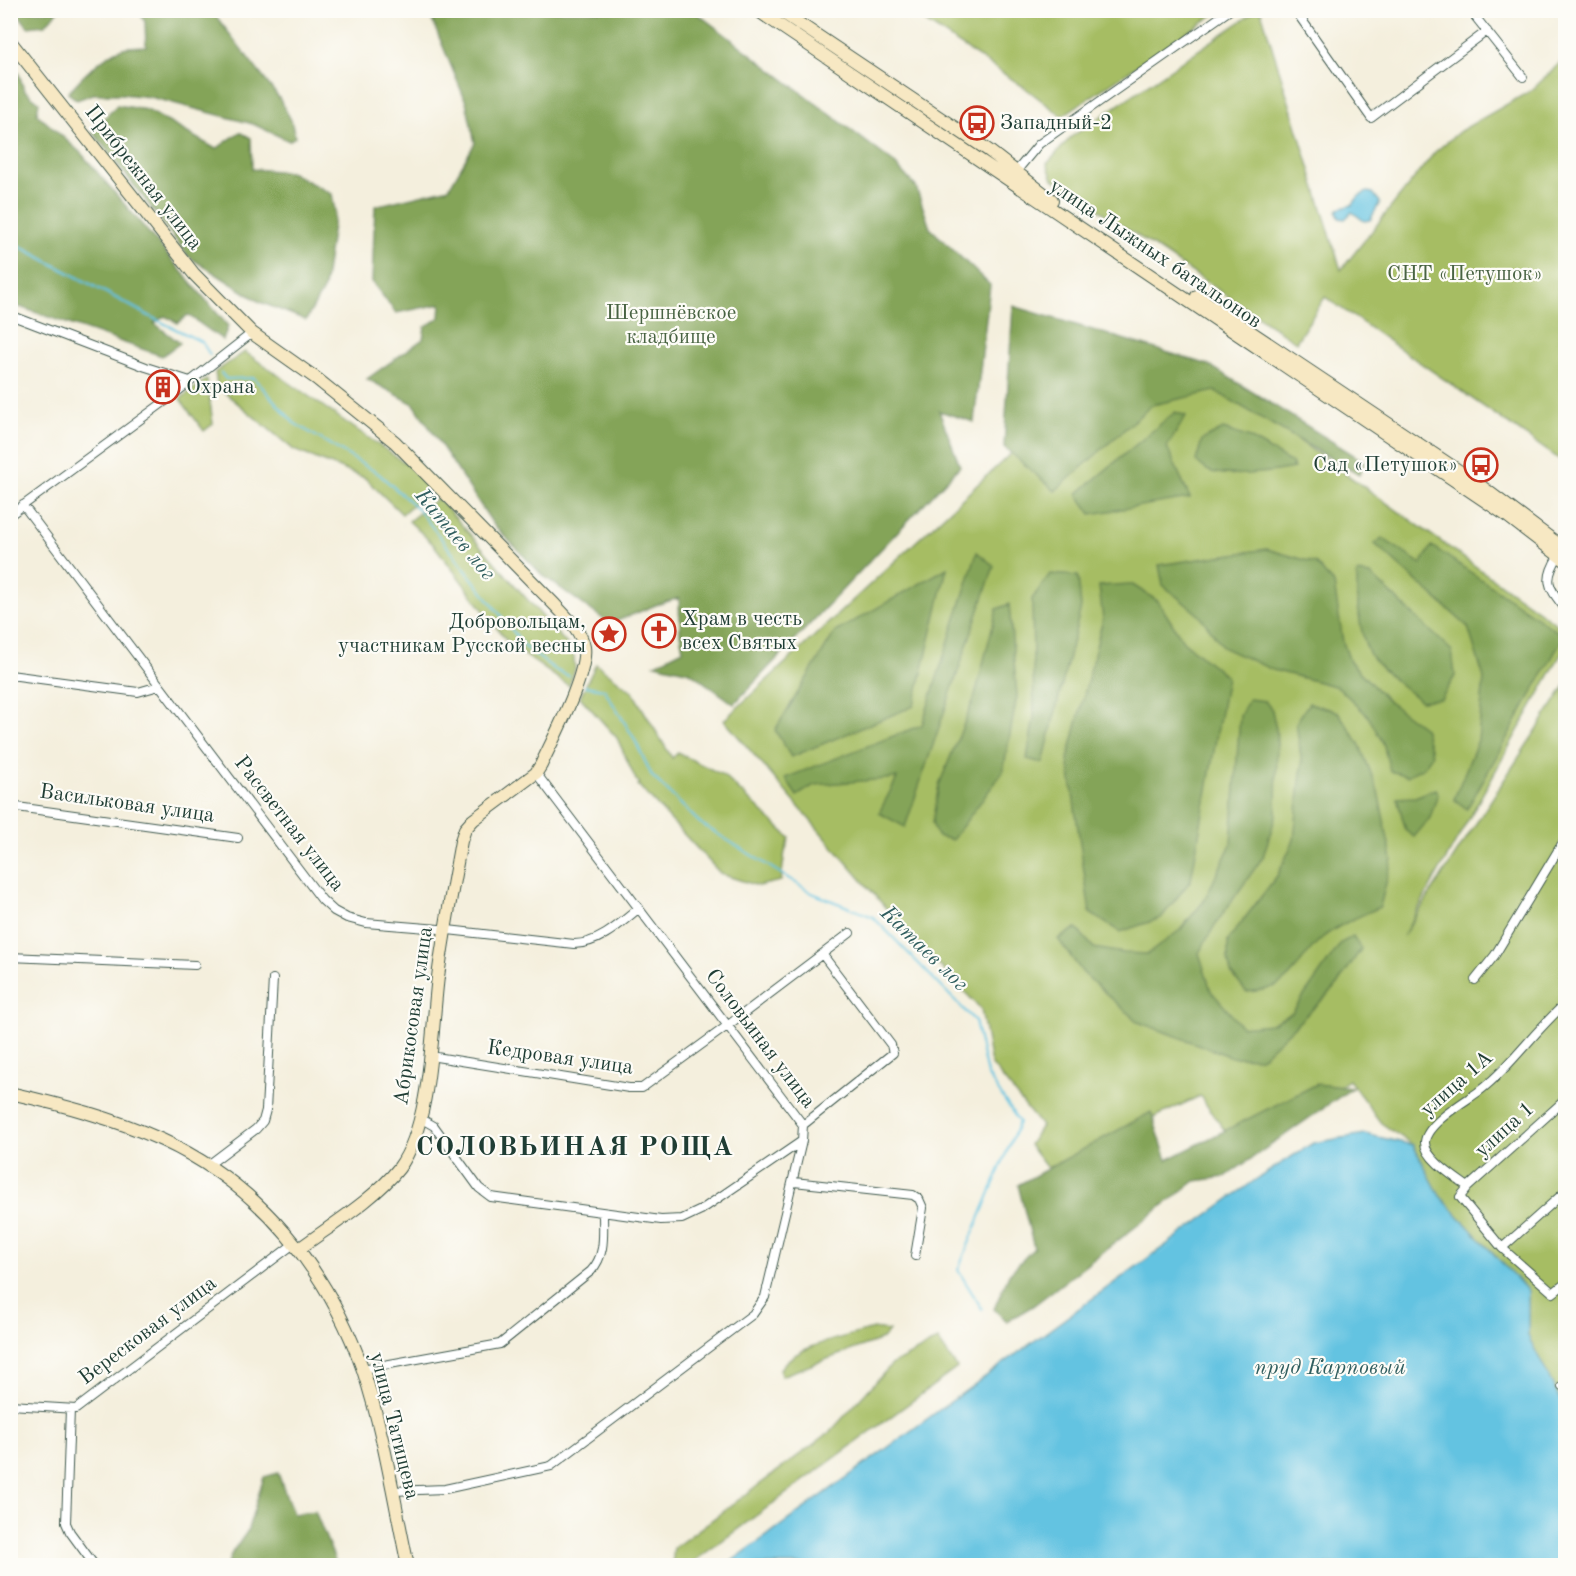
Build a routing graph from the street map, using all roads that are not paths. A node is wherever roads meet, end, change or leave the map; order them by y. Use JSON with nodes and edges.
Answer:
{"nodes":[{"id":1,"x":757,"y":10,"type":"edge"},
{"id":2,"x":779,"y":10,"type":"edge"},
{"id":3,"x":1230,"y":10,"type":"edge"},
{"id":4,"x":1295,"y":10,"type":"edge"},
{"id":5,"x":1470,"y":10,"type":"edge"},
{"id":6,"x":1487,"y":31,"type":"junction"},
{"id":7,"x":10,"y":41,"type":"edge"},
{"id":8,"x":1523,"y":77,"type":"dead end"},
{"id":9,"x":1012,"y":176,"type":"junction"},
{"id":10,"x":10,"y":315,"type":"edge"},
{"id":11,"x":252,"y":333,"type":"junction"},
{"id":12,"x":190,"y":381,"type":"junction"},
{"id":13,"x":23,"y":505,"type":"junction"},
{"id":14,"x":10,"y":515,"type":"edge"},
{"id":15,"x":1563,"y":556,"type":"edge"},
{"id":16,"x":1566,"y":610,"type":"edge"},
{"id":17,"x":10,"y":675,"type":"edge"},
{"id":18,"x":159,"y":686,"type":"junction"},
{"id":19,"x":536,"y":773,"type":"junction"},
{"id":20,"x":10,"y":806,"type":"edge"},
{"id":21,"x":1566,"y":837,"type":"edge"},
{"id":22,"x":238,"y":838,"type":"dead end"},
{"id":23,"x":639,"y":908,"type":"junction"},
{"id":24,"x":446,"y":929,"type":"junction"},
{"id":25,"x":850,"y":933,"type":"dead end"},
{"id":26,"x":822,"y":954,"type":"junction"},
{"id":27,"x":10,"y":957,"type":"edge"},
{"id":28,"x":195,"y":965,"type":"dead end"},
{"id":29,"x":273,"y":979,"type":"dead end"},
{"id":30,"x":1475,"y":980,"type":"dead end"},
{"id":31,"x":1566,"y":1003,"type":"edge"},
{"id":32,"x":727,"y":1026,"type":"junction"},
{"id":33,"x":430,"y":1056,"type":"junction"},
{"id":34,"x":10,"y":1093,"type":"edge"},
{"id":35,"x":1566,"y":1099,"type":"edge"},
{"id":36,"x":420,"y":1118,"type":"junction"},
{"id":37,"x":803,"y":1125,"type":"junction"},
{"id":38,"x":802,"y":1142,"type":"junction"},
{"id":39,"x":207,"y":1166,"type":"junction"},
{"id":40,"x":794,"y":1182,"type":"junction"},
{"id":41,"x":1468,"y":1187,"type":"junction"},
{"id":42,"x":1566,"y":1191,"type":"edge"},
{"id":43,"x":603,"y":1213,"type":"junction"},
{"id":44,"x":297,"y":1246,"type":"junction"},
{"id":45,"x":1502,"y":1248,"type":"junction"},
{"id":46,"x":915,"y":1256,"type":"dead end"},
{"id":47,"x":1566,"y":1283,"type":"edge"},
{"id":48,"x":362,"y":1369,"type":"junction"},
{"id":49,"x":10,"y":1405,"type":"edge"},
{"id":50,"x":69,"y":1409,"type":"junction"},
{"id":51,"x":392,"y":1491,"type":"junction"},
{"id":52,"x":95,"y":1566,"type":"edge"},
{"id":53,"x":408,"y":1566,"type":"edge"}],
"edges":[{"from":1,"to":9,"type":"street","name":"улица Лыжных батальонов"},
{"from":2,"to":9,"type":"street","name":"улица Лыжных батальонов"},
{"from":3,"to":9,"type":"street"},
{"from":4,"to":6,"type":"street"},
{"from":5,"to":6,"type":"street"},
{"from":6,"to":8,"type":"street"},
{"from":7,"to":11,"type":"street","name":"Прибрежная улица"},
{"from":9,"to":15,"type":"street","name":"улица Лыжных батальонов"},
{"from":10,"to":12,"type":"street"},
{"from":11,"to":12,"type":"street"},
{"from":11,"to":19,"type":"street","name":"Прибрежная улица"},
{"from":12,"to":13,"type":"street"},
{"from":13,"to":14,"type":"street"},
{"from":13,"to":18,"type":"street","name":"Рассветная улица"},
{"from":15,"to":16,"type":"street"},
{"from":17,"to":18,"type":"street"},
{"from":18,"to":24,"type":"street","name":"Рассветная улица"},
{"from":19,"to":23,"type":"street","name":"Соловьиная улица"},
{"from":19,"to":24,"type":"street","name":"Абрикосовая улица"},
{"from":20,"to":22,"type":"street","name":"Васильковая улица"},
{"from":21,"to":30,"type":"street"},
{"from":23,"to":24,"type":"street","name":"Рассветная улица"},
{"from":23,"to":32,"type":"street","name":"Соловьиная улица"},
{"from":24,"to":33,"type":"street","name":"Абрикосовая улица"},
{"from":25,"to":26,"type":"street","name":"Кедровая улица"},
{"from":26,"to":32,"type":"street","name":"Кедровая улица"},
{"from":26,"to":37,"type":"street"},
{"from":27,"to":28,"type":"street"},
{"from":29,"to":39,"type":"street"},
{"from":31,"to":41,"type":"street","name":"улица 1А"},
{"from":32,"to":33,"type":"street","name":"Кедровая улица"},
{"from":32,"to":37,"type":"street","name":"Соловьиная улица"},
{"from":33,"to":36,"type":"street","name":"Абрикосовая улица"},
{"from":34,"to":39,"type":"street","name":"улица Татищева"},
{"from":35,"to":41,"type":"street","name":"улица 1"},
{"from":36,"to":43,"type":"street"},
{"from":36,"to":44,"type":"street","name":"Абрикосовая улица"},
{"from":37,"to":38,"type":"street","name":"Соловьиная улица"},
{"from":38,"to":40,"type":"street","name":"Соловьиная улица"},
{"from":38,"to":43,"type":"street"},
{"from":39,"to":44,"type":"street","name":"улица Татищева"},
{"from":40,"to":46,"type":"street"},
{"from":40,"to":51,"type":"street","name":"Соловьиная улица"},
{"from":41,"to":45,"type":"street"},
{"from":42,"to":45,"type":"street"},
{"from":43,"to":48,"type":"street"},
{"from":44,"to":48,"type":"street","name":"улица Татищева"},
{"from":44,"to":50,"type":"street","name":"Вересковая улица"},
{"from":45,"to":47,"type":"street"},
{"from":48,"to":51,"type":"street","name":"улица Татищева"},
{"from":49,"to":50,"type":"street","name":"Вересковая улица"},
{"from":50,"to":52,"type":"street"},
{"from":51,"to":53,"type":"street","name":"улица Татищева"}]}
